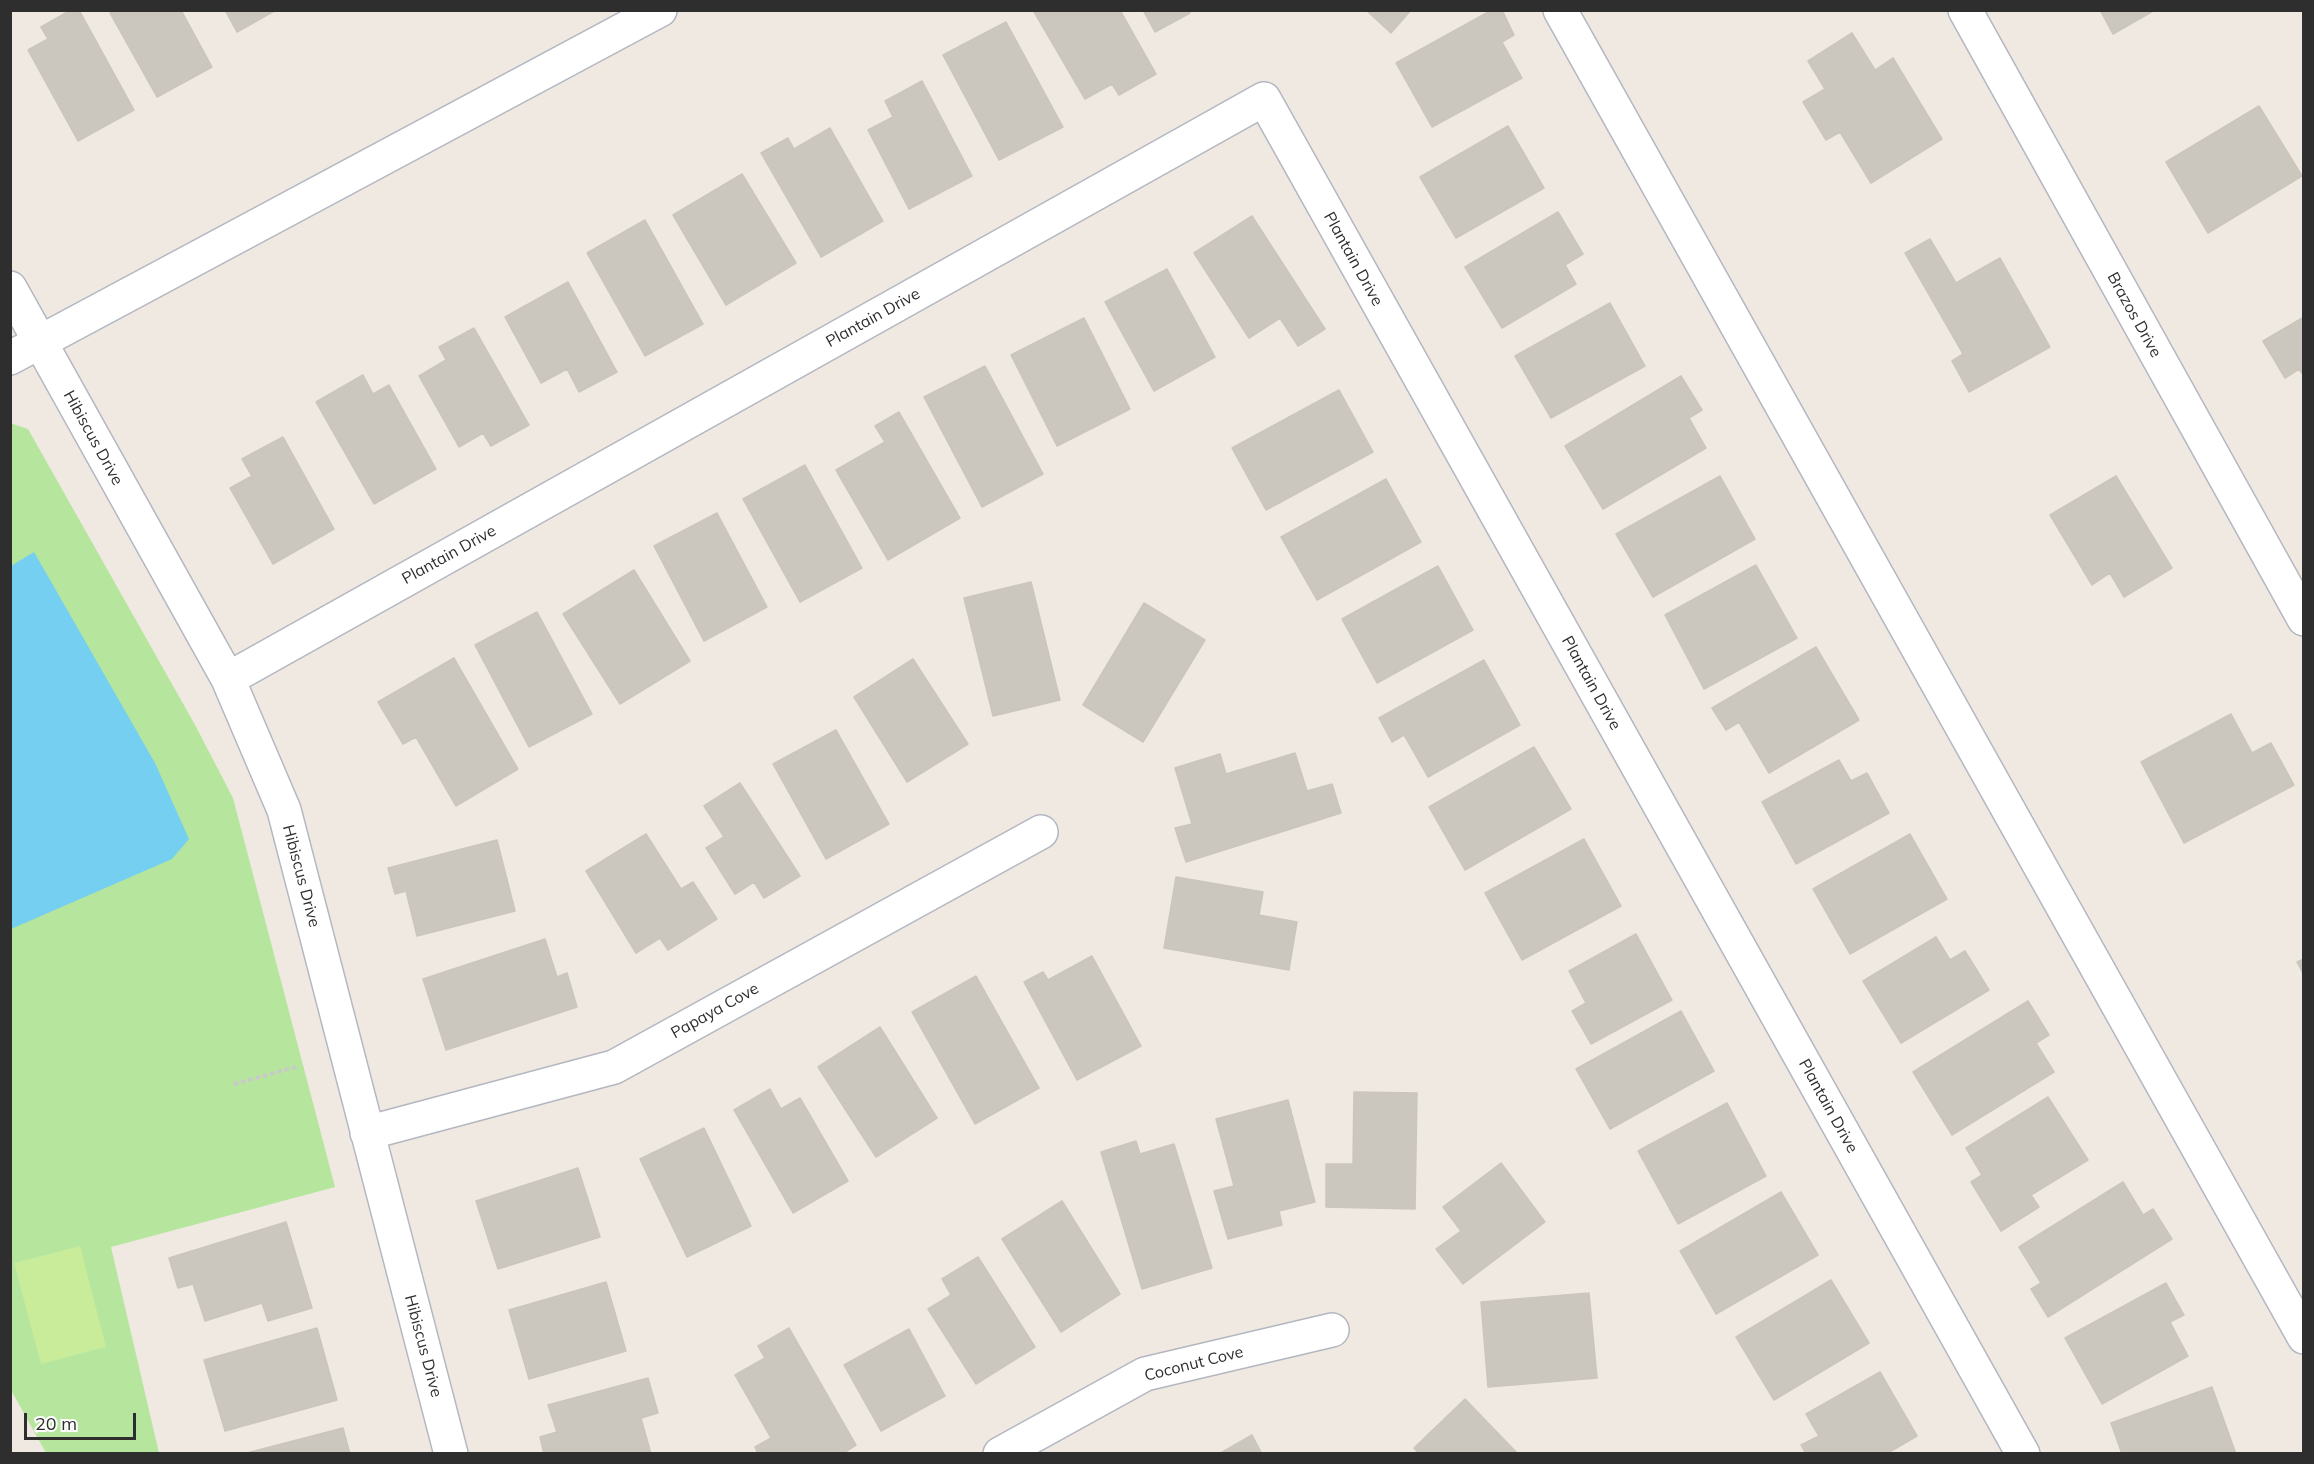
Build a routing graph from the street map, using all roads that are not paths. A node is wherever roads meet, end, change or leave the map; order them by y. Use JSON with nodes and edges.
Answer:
{"nodes":[{"id":1,"x":660,"y":10,"type":"edge"},
{"id":2,"x":1560,"y":10,"type":"edge"},
{"id":3,"x":1965,"y":10,"type":"edge"},
{"id":4,"x":10,"y":288,"type":"edge"},
{"id":5,"x":39,"y":342,"type":"junction"},
{"id":6,"x":10,"y":358,"type":"edge"},
{"id":7,"x":2304,"y":620,"type":"edge"},
{"id":8,"x":228,"y":679,"type":"junction"},
{"id":9,"x":1041,"y":832,"type":"dead end"},
{"id":10,"x":367,"y":1133,"type":"junction"},
{"id":11,"x":1332,"y":1330,"type":"dead end"},
{"id":12,"x":2304,"y":1336,"type":"edge"},
{"id":13,"x":451,"y":1454,"type":"edge"},
{"id":14,"x":1000,"y":1454,"type":"edge"},
{"id":15,"x":2023,"y":1454,"type":"edge"}],
"edges":[{"from":1,"to":5,"type":"street"},
{"from":2,"to":12,"type":"street"},
{"from":3,"to":7,"type":"street","name":"Brazos Drive"},
{"from":4,"to":5,"type":"street","name":"Hibiscus Drive"},
{"from":5,"to":6,"type":"street"},
{"from":5,"to":8,"type":"street","name":"Hibiscus Drive"},
{"from":8,"to":10,"type":"street","name":"Hibiscus Drive"},
{"from":8,"to":15,"type":"street","name":"Plantain Drive"},
{"from":9,"to":10,"type":"street","name":"Papaya Cove"},
{"from":10,"to":13,"type":"street","name":"Hibiscus Drive"},
{"from":11,"to":14,"type":"street","name":"Coconut Cove"}]}
